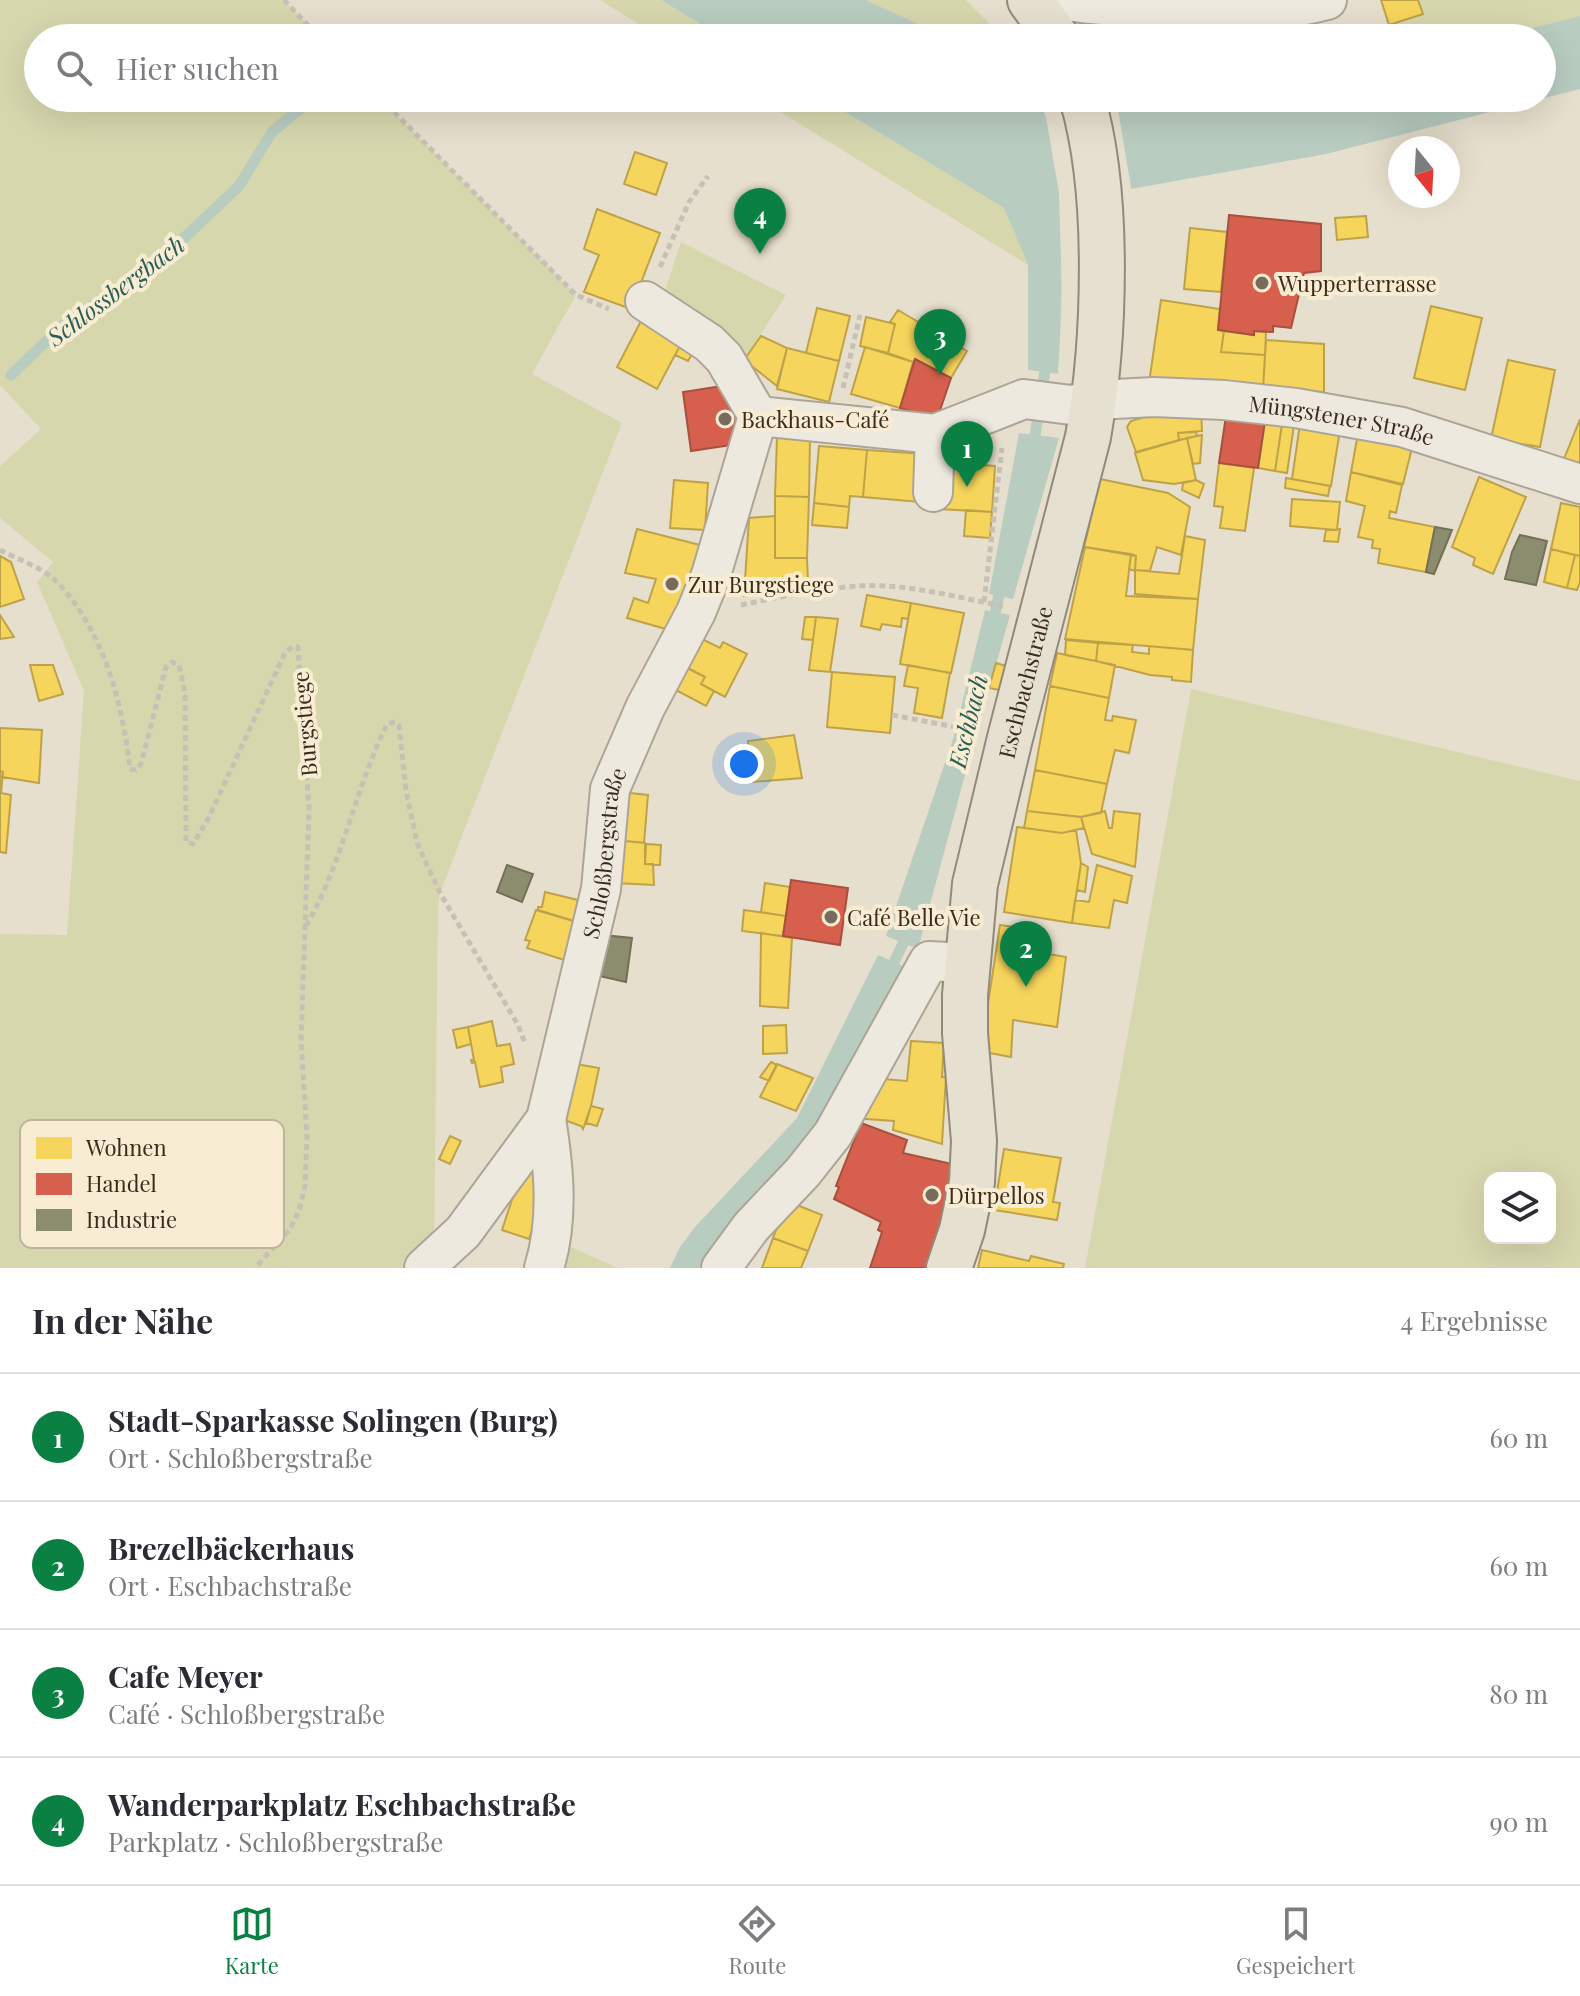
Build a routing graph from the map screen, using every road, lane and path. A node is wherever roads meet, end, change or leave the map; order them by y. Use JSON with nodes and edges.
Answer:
{"nodes":[{"id":1,"x":284,"y":0,"type":"edge"},
{"id":2,"x":1030,"y":0,"type":"edge"},
{"id":3,"x":1062,"y":0,"type":"edge"},
{"id":4,"x":1327,"y":0,"type":"edge"},
{"id":5,"x":307,"y":24,"type":"edge"},
{"id":6,"x":1047,"y":24,"type":"edge"},
{"id":7,"x":394,"y":112,"type":"edge"},
{"id":8,"x":1085,"y":112,"type":"edge"},
{"id":9,"x":708,"y":176,"type":"dead end"},
{"id":10,"x":576,"y":295,"type":"dead end"},
{"id":11,"x":645,"y":301,"type":"joint"},
{"id":12,"x":860,"y":315,"type":"dead end"},
{"id":13,"x":1087,"y":392,"type":"junction"},
{"id":14,"x":758,"y":416,"type":"junction"},
{"id":15,"x":835,"y":424,"type":"junction"},
{"id":16,"x":935,"y":434,"type":"junction"},
{"id":17,"x":1002,"y":444,"type":"dead end"},
{"id":18,"x":1580,"y":484,"type":"edge"},
{"id":19,"x":933,"y":492,"type":"dead end"},
{"id":20,"x":0,"y":550,"type":"edge"},
{"id":21,"x":984,"y":602,"type":"junction"},
{"id":22,"x":740,"y":605,"type":"dead end"},
{"id":23,"x":1012,"y":608,"type":"dead end"},
{"id":24,"x":892,"y":715,"type":"dead end"},
{"id":25,"x":955,"y":726,"type":"dead end"},
{"id":26,"x":305,"y":926,"type":"junction"},
{"id":27,"x":967,"y":963,"type":"junction"},
{"id":28,"x":527,"y":1056,"type":"dead end"},
{"id":29,"x":546,"y":1119,"type":"junction"},
{"id":30,"x":284,"y":1236,"type":"edge"},
{"id":31,"x":273,"y":1248,"type":"edge"},
{"id":32,"x":255,"y":1268,"type":"edge"},
{"id":33,"x":424,"y":1268,"type":"edge"},
{"id":34,"x":544,"y":1268,"type":"edge"},
{"id":35,"x":721,"y":1268,"type":"edge"},
{"id":36,"x":949,"y":1268,"type":"edge"}],
"edges":[{"from":1,"to":5,"type":"path"},
{"from":2,"to":6,"type":"main road"},
{"from":3,"to":4,"type":"street"},
{"from":7,"to":10,"type":"path"},
{"from":8,"to":13,"type":"main road","name":"Eschbachstraße"},
{"from":9,"to":11,"type":"path"},
{"from":11,"to":14,"type":"street"},
{"from":12,"to":15,"type":"path"},
{"from":13,"to":16,"type":"street"},
{"from":13,"to":18,"type":"street","name":"Müngstener Straße"},
{"from":13,"to":27,"type":"main road","name":"Eschbachstraße"},
{"from":14,"to":15,"type":"street"},
{"from":14,"to":29,"type":"street","name":"Schloßbergstraße"},
{"from":15,"to":16,"type":"street"},
{"from":16,"to":19,"type":"street"},
{"from":17,"to":21,"type":"path"},
{"from":20,"to":26,"type":"path","name":"Burgstiege"},
{"from":21,"to":22,"type":"path"},
{"from":21,"to":23,"type":"path"},
{"from":24,"to":25,"type":"path"},
{"from":26,"to":28,"type":"path"},
{"from":26,"to":30,"type":"path"},
{"from":27,"to":35,"type":"street"},
{"from":27,"to":36,"type":"main road","name":"Eschbachstraße"},
{"from":29,"to":33,"type":"street","name":"Schloßbergstraße"},
{"from":29,"to":34,"type":"street"},
{"from":31,"to":32,"type":"path"}]}
